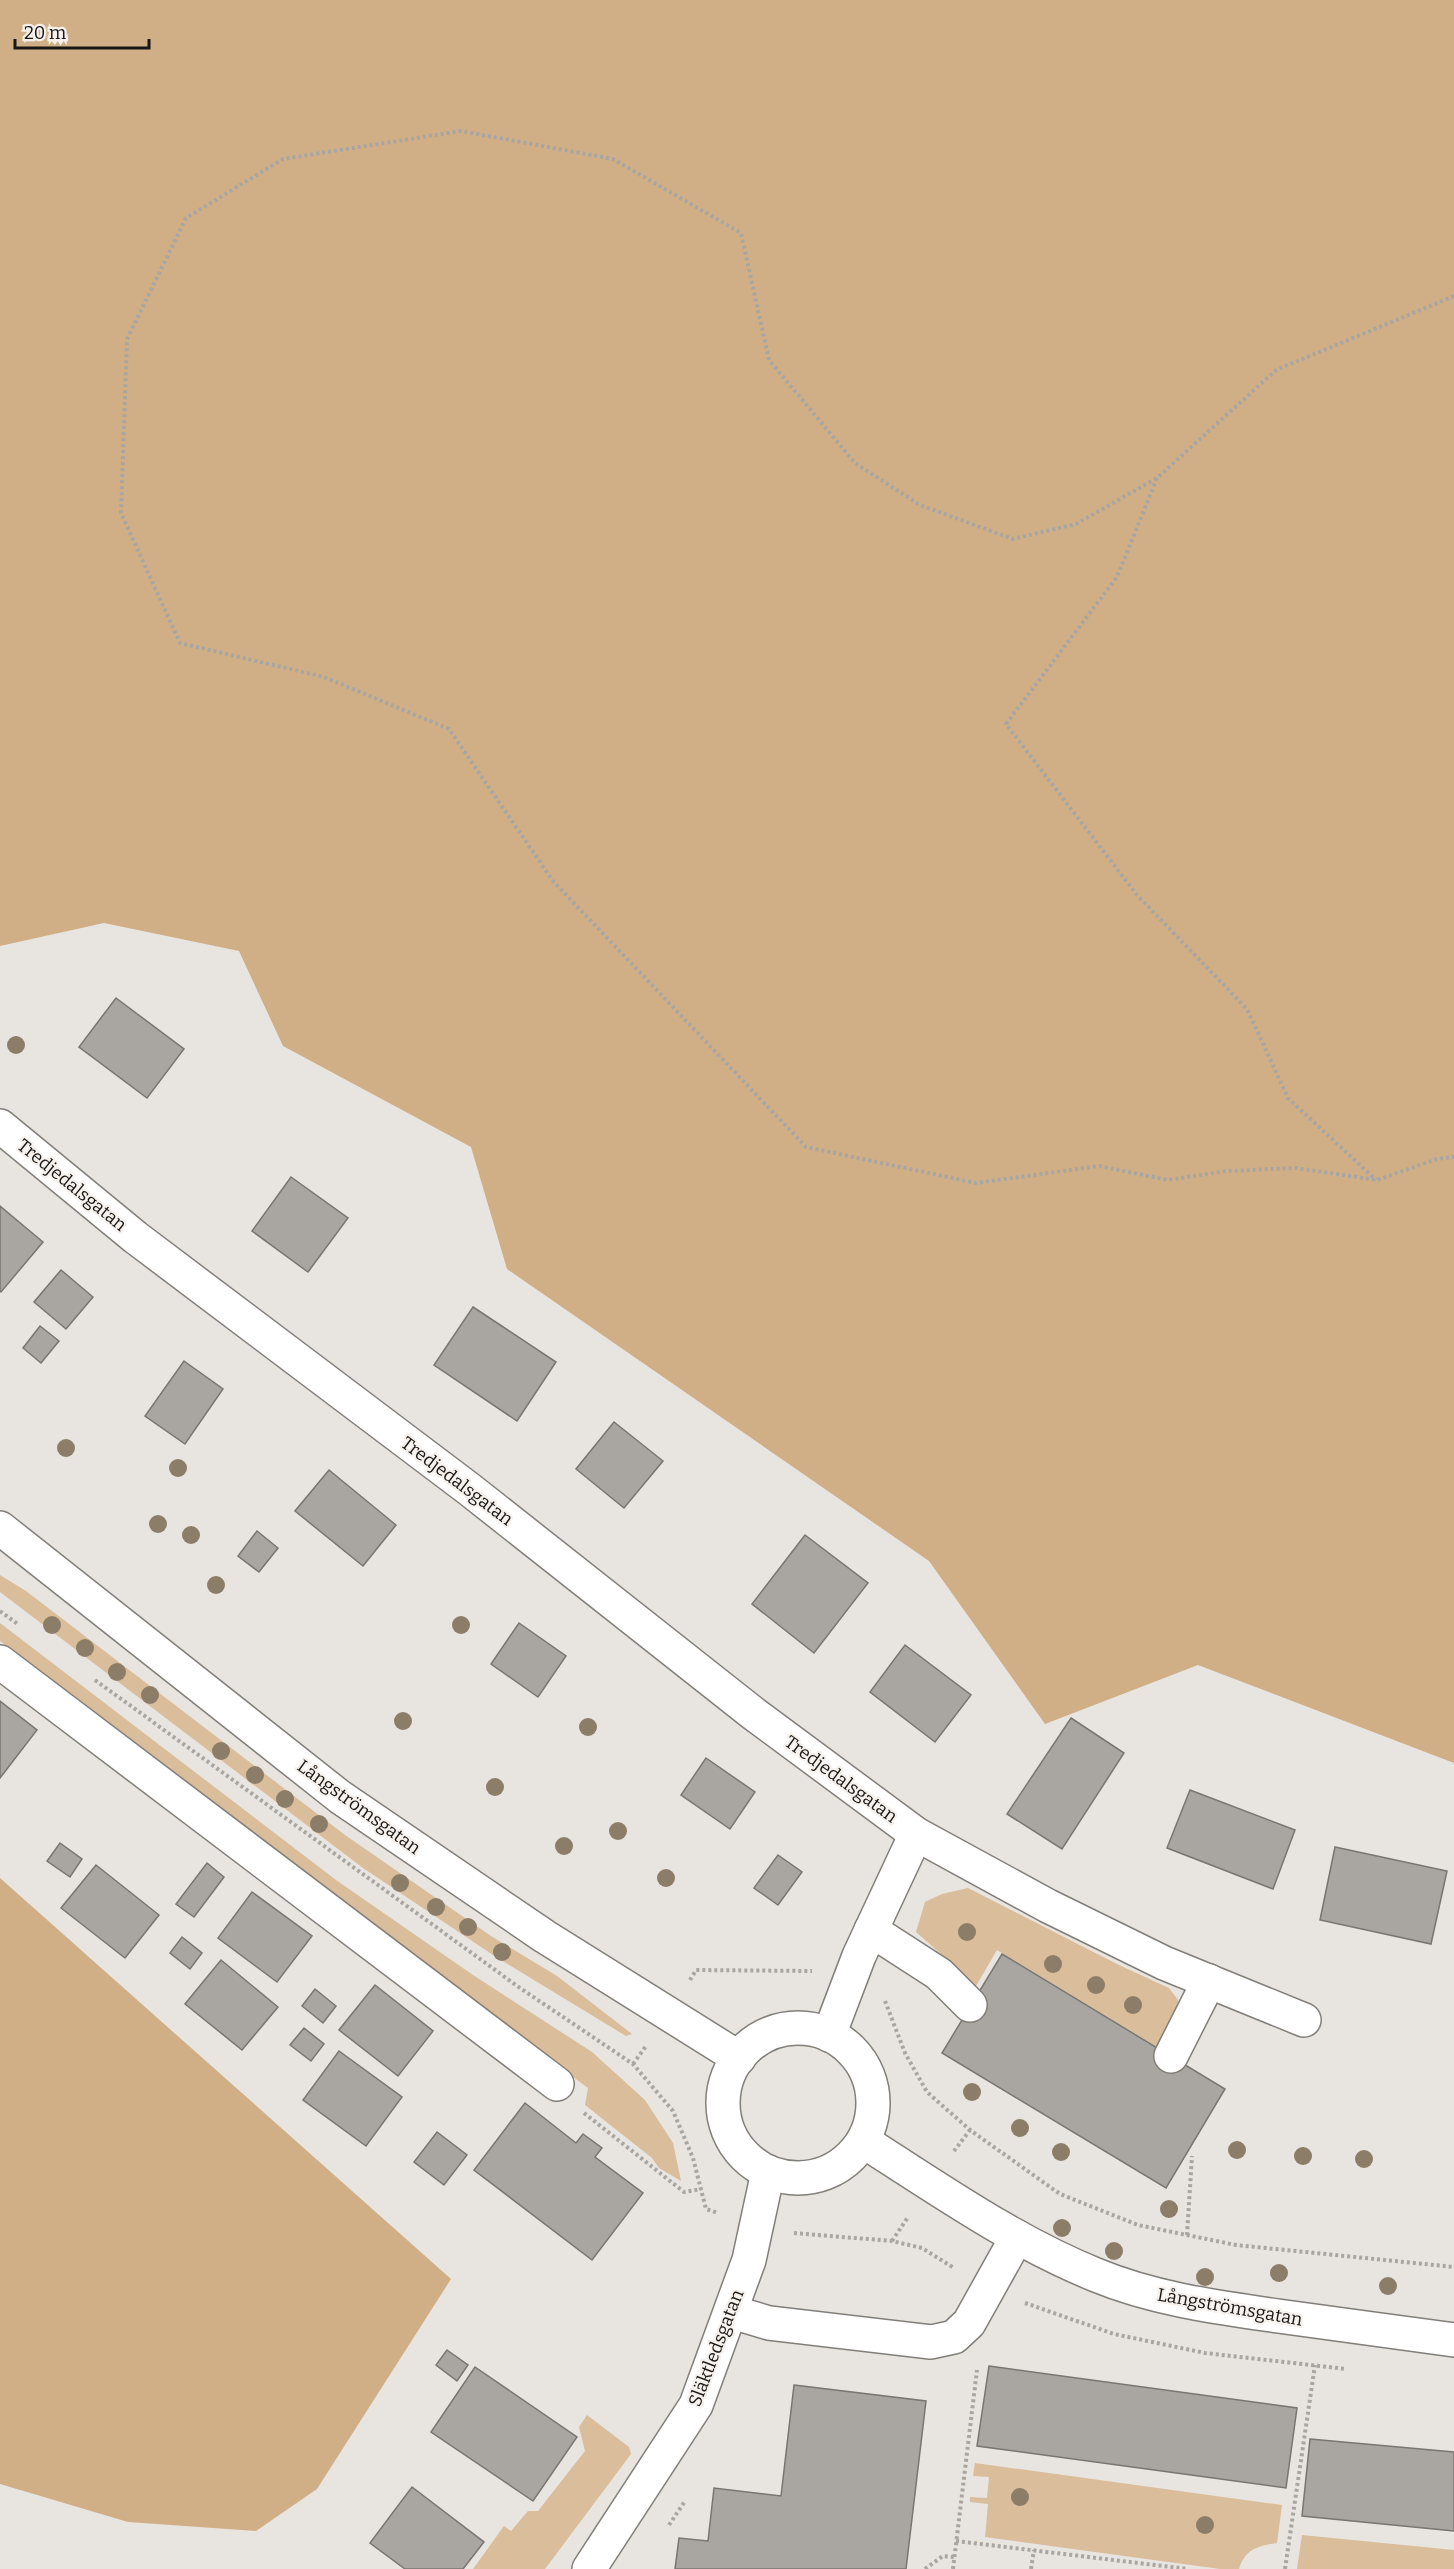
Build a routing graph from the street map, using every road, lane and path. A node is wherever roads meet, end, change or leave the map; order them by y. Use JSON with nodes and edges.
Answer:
{"nodes":[{"id":1,"x":1454,"y":296,"type":"edge"},
{"id":2,"x":1157,"y":478,"type":"junction"},
{"id":3,"x":0,"y":1126,"type":"edge"},
{"id":4,"x":1454,"y":1157,"type":"edge"},
{"id":5,"x":1377,"y":1180,"type":"junction"},
{"id":6,"x":0,"y":1528,"type":"edge"},
{"id":7,"x":0,"y":1611,"type":"edge"},
{"id":8,"x":29,"y":1632,"type":"dead end"},
{"id":9,"x":0,"y":1662,"type":"edge"},
{"id":10,"x":87,"y":1674,"type":"dead end"},
{"id":11,"x":916,"y":1834,"type":"junction"},
{"id":12,"x":871,"y":1930,"type":"junction"},
{"id":13,"x":1209,"y":1981,"type":"junction"},
{"id":14,"x":970,"y":2005,"type":"dead end"},
{"id":15,"x":1304,"y":2020,"type":"dead end"},
{"id":16,"x":829,"y":2035,"type":"junction"},
{"id":17,"x":1171,"y":2056,"type":"dead end"},
{"id":18,"x":739,"y":2058,"type":"junction"},
{"id":19,"x":557,"y":2084,"type":"joint"},
{"id":20,"x":863,"y":2141,"type":"junction"},
{"id":21,"x":1192,"y":2156,"type":"dead end"},
{"id":22,"x":1008,"y":2158,"type":"dead end"},
{"id":23,"x":768,"y":2172,"type":"junction"},
{"id":24,"x":701,"y":2189,"type":"junction"},
{"id":25,"x":757,"y":2225,"type":"junction"},
{"id":26,"x":1187,"y":2235,"type":"junction"},
{"id":27,"x":1017,"y":2237,"type":"junction"},
{"id":28,"x":1454,"y":2266,"type":"edge"},
{"id":29,"x":732,"y":2312,"type":"junction"},
{"id":30,"x":1320,"y":2322,"type":"junction"},
{"id":31,"x":1454,"y":2340,"type":"edge"},
{"id":32,"x":978,"y":2364,"type":"dead end"},
{"id":33,"x":956,"y":2541,"type":"junction"},
{"id":34,"x":1034,"y":2550,"type":"junction"},
{"id":35,"x":955,"y":2557,"type":"junction"},
{"id":36,"x":1135,"y":2562,"type":"junction"},
{"id":37,"x":589,"y":2569,"type":"edge"},
{"id":38,"x":925,"y":2569,"type":"edge"},
{"id":39,"x":953,"y":2569,"type":"edge"},
{"id":40,"x":1031,"y":2569,"type":"edge"},
{"id":41,"x":1134,"y":2569,"type":"edge"},
{"id":42,"x":1188,"y":2569,"type":"edge"},
{"id":43,"x":1285,"y":2569,"type":"edge"}],
"edges":[{"from":1,"to":2,"type":"path"},
{"from":2,"to":5,"type":"path"},
{"from":2,"to":5,"type":"path"},
{"from":3,"to":11,"type":"street","name":"Tredjedalsgatan"},
{"from":4,"to":5,"type":"path"},
{"from":6,"to":18,"type":"street","name":"Långströmsgatan"},
{"from":7,"to":8,"type":"path"},
{"from":9,"to":19,"type":"street"},
{"from":10,"to":24,"type":"path"},
{"from":11,"to":12,"type":"street","name":"Tredjedalsgatan"},
{"from":11,"to":13,"type":"street","name":"Tredjedalsgatan"},
{"from":12,"to":14,"type":"street"},
{"from":12,"to":16,"type":"street","name":"Tredjedalsgatan"},
{"from":13,"to":15,"type":"street","name":"Tredjedalsgatan"},
{"from":13,"to":17,"type":"street"},
{"from":16,"to":18,"type":"street"},
{"from":16,"to":20,"type":"street"},
{"from":18,"to":23,"type":"street"},
{"from":19,"to":24,"type":"path"},
{"from":20,"to":23,"type":"street"},
{"from":20,"to":27,"type":"street","name":"Långströmsgatan"},
{"from":21,"to":26,"type":"path"},
{"from":22,"to":26,"type":"path"},
{"from":23,"to":25,"type":"street","name":"Släktledsgatan"},
{"from":24,"to":25,"type":"path"},
{"from":25,"to":29,"type":"street","name":"Släktledsgatan"},
{"from":26,"to":28,"type":"path"},
{"from":27,"to":29,"type":"street"},
{"from":27,"to":30,"type":"street","name":"Långströmsgatan"},
{"from":29,"to":37,"type":"street","name":"Släktledsgatan"},
{"from":30,"to":31,"type":"street","name":"Långströmsgatan"},
{"from":30,"to":43,"type":"path"},
{"from":32,"to":33,"type":"path"},
{"from":33,"to":34,"type":"path"},
{"from":33,"to":35,"type":"path"},
{"from":34,"to":36,"type":"path"},
{"from":34,"to":40,"type":"path"},
{"from":35,"to":38,"type":"path"},
{"from":35,"to":39,"type":"path"},
{"from":36,"to":41,"type":"path"},
{"from":36,"to":42,"type":"path"}]}
